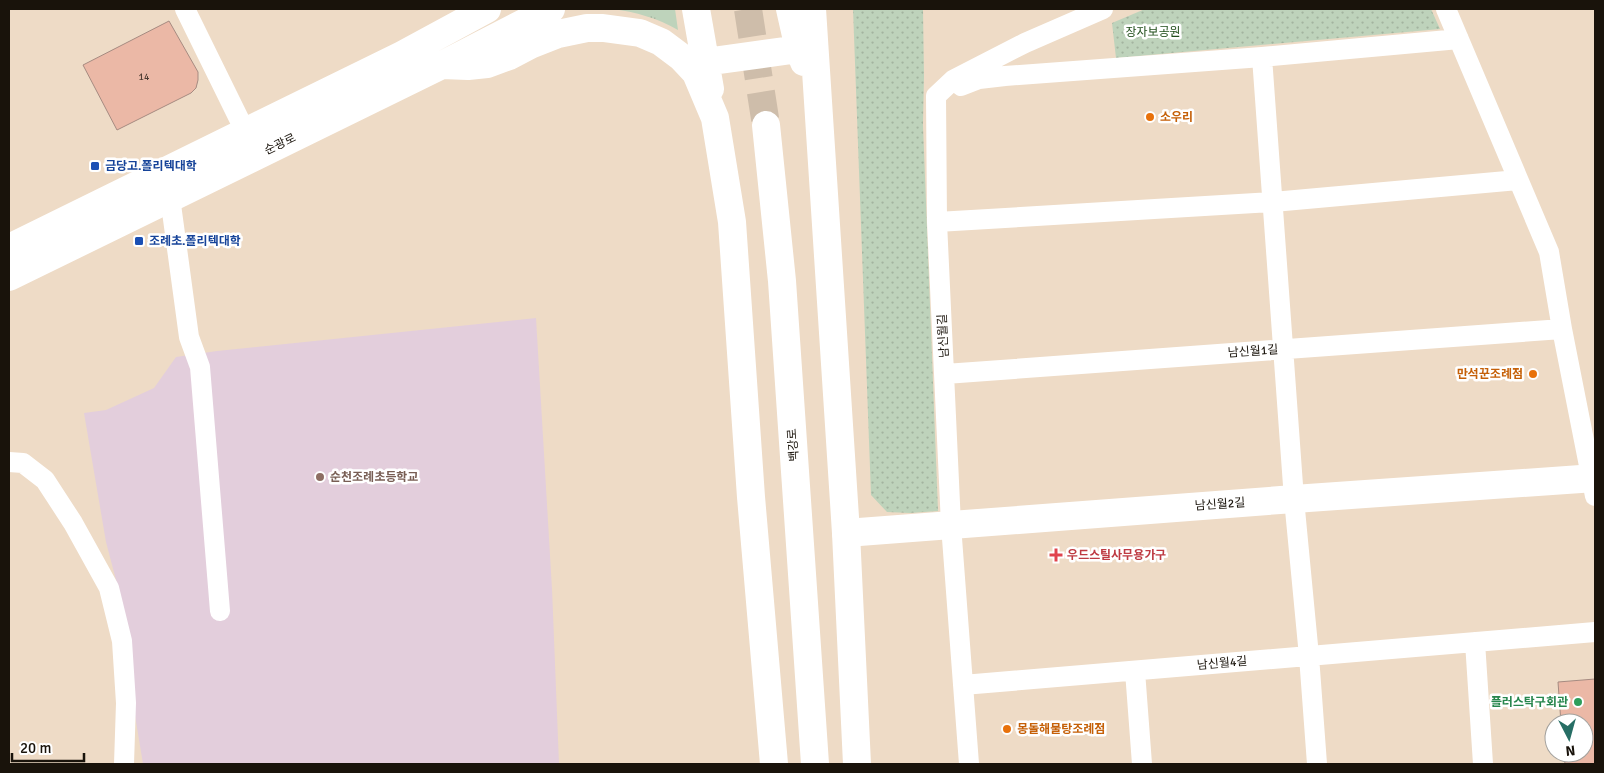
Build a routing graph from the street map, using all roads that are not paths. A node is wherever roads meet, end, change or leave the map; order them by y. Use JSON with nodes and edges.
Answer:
{"nodes":[{"id":1,"x":184,"y":9,"type":"edge"},
{"id":2,"x":449,"y":9,"type":"edge"},
{"id":3,"x":487,"y":9,"type":"edge"},
{"id":4,"x":551,"y":9,"type":"edge"},
{"id":5,"x":696,"y":9,"type":"edge"},
{"id":6,"x":790,"y":9,"type":"edge"},
{"id":7,"x":812,"y":9,"type":"edge"},
{"id":8,"x":1103,"y":9,"type":"edge"},
{"id":9,"x":1446,"y":9,"type":"edge"},
{"id":10,"x":1459,"y":39,"type":"junction"},
{"id":11,"x":423,"y":44,"type":"junction"},
{"id":12,"x":798,"y":49,"type":"junction"},
{"id":13,"x":1262,"y":57,"type":"junction"},
{"id":14,"x":705,"y":62,"type":"junction"},
{"id":15,"x":442,"y":65,"type":"junction"},
{"id":16,"x":936,"y":96,"type":"junction"},
{"id":17,"x":818,"y":99,"type":"junction"},
{"id":18,"x":715,"y":118,"type":"junction"},
{"id":19,"x":766,"y":125,"type":"tunnel mouth"},
{"id":20,"x":245,"y":131,"type":"junction"},
{"id":21,"x":1518,"y":180,"type":"junction"},
{"id":22,"x":170,"y":197,"type":"junction"},
{"id":23,"x":1273,"y":202,"type":"junction"},
{"id":24,"x":937,"y":222,"type":"junction"},
{"id":25,"x":9,"y":248,"type":"edge"},
{"id":26,"x":9,"y":277,"type":"edge"},
{"id":27,"x":1562,"y":330,"type":"junction"},
{"id":28,"x":1284,"y":349,"type":"junction"},
{"id":29,"x":945,"y":374,"type":"junction"},
{"id":30,"x":9,"y":462,"type":"edge"},
{"id":31,"x":1594,"y":484,"type":"edge"},
{"id":32,"x":1294,"y":499,"type":"junction"},
{"id":33,"x":951,"y":525,"type":"junction"},
{"id":34,"x":846,"y":533,"type":"junction"},
{"id":35,"x":220,"y":611,"type":"dead end"},
{"id":36,"x":1595,"y":632,"type":"edge"},
{"id":37,"x":1475,"y":642,"type":"junction"},
{"id":38,"x":1309,"y":656,"type":"junction"},
{"id":39,"x":1135,"y":671,"type":"junction"},
{"id":40,"x":964,"y":685,"type":"junction"},
{"id":41,"x":124,"y":764,"type":"edge"},
{"id":42,"x":774,"y":764,"type":"edge"},
{"id":43,"x":815,"y":764,"type":"edge"},
{"id":44,"x":856,"y":764,"type":"edge"},
{"id":45,"x":970,"y":764,"type":"edge"},
{"id":46,"x":1142,"y":764,"type":"edge"},
{"id":47,"x":1317,"y":764,"type":"edge"},
{"id":48,"x":1483,"y":764,"type":"edge"}],
"edges":[{"from":1,"to":20,"type":"street"},
{"from":2,"to":11,"type":"main road"},
{"from":3,"to":11,"type":"main road"},
{"from":4,"to":15,"type":"main road","name":"순광로"},
{"from":5,"to":14,"type":"main road"},
{"from":6,"to":12,"type":"main road"},
{"from":7,"to":17,"type":"main road"},
{"from":8,"to":16,"type":"street"},
{"from":9,"to":10,"type":"street"},
{"from":10,"to":13,"type":"street"},
{"from":10,"to":21,"type":"street"},
{"from":11,"to":20,"type":"main road"},
{"from":12,"to":14,"type":"main road"},
{"from":12,"to":17,"type":"main road"},
{"from":13,"to":16,"type":"street"},
{"from":13,"to":23,"type":"street"},
{"from":14,"to":18,"type":"main road"},
{"from":15,"to":18,"type":"main road"},
{"from":15,"to":22,"type":"main road","name":"순광로"},
{"from":16,"to":24,"type":"street","name":"남신월길"},
{"from":17,"to":34,"type":"main road"},
{"from":18,"to":42,"type":"main road"},
{"from":19,"to":43,"type":"main road","name":"백강로"},
{"from":20,"to":25,"type":"main road"},
{"from":21,"to":23,"type":"street"},
{"from":21,"to":27,"type":"street"},
{"from":22,"to":26,"type":"main road","name":"순광로"},
{"from":22,"to":35,"type":"street"},
{"from":23,"to":24,"type":"street"},
{"from":23,"to":28,"type":"street"},
{"from":24,"to":29,"type":"street","name":"남신월길"},
{"from":27,"to":28,"type":"street","name":"남신월1길"},
{"from":27,"to":31,"type":"street"},
{"from":28,"to":29,"type":"street","name":"남신월1길"},
{"from":28,"to":32,"type":"street"},
{"from":29,"to":33,"type":"street","name":"남신월길"},
{"from":30,"to":41,"type":"street"},
{"from":31,"to":32,"type":"main road","name":"남신월2길"},
{"from":32,"to":33,"type":"main road","name":"남신월2길"},
{"from":32,"to":38,"type":"street"},
{"from":33,"to":34,"type":"main road","name":"남신월2길"},
{"from":33,"to":40,"type":"street","name":"남신월길"},
{"from":34,"to":44,"type":"main road"},
{"from":36,"to":37,"type":"street","name":"남신월4길"},
{"from":37,"to":38,"type":"street","name":"남신월4길"},
{"from":37,"to":48,"type":"street"},
{"from":38,"to":39,"type":"street","name":"남신월4길"},
{"from":38,"to":47,"type":"street"},
{"from":39,"to":40,"type":"street","name":"남신월4길"},
{"from":39,"to":46,"type":"street"},
{"from":40,"to":45,"type":"street","name":"남신월길"}]}
